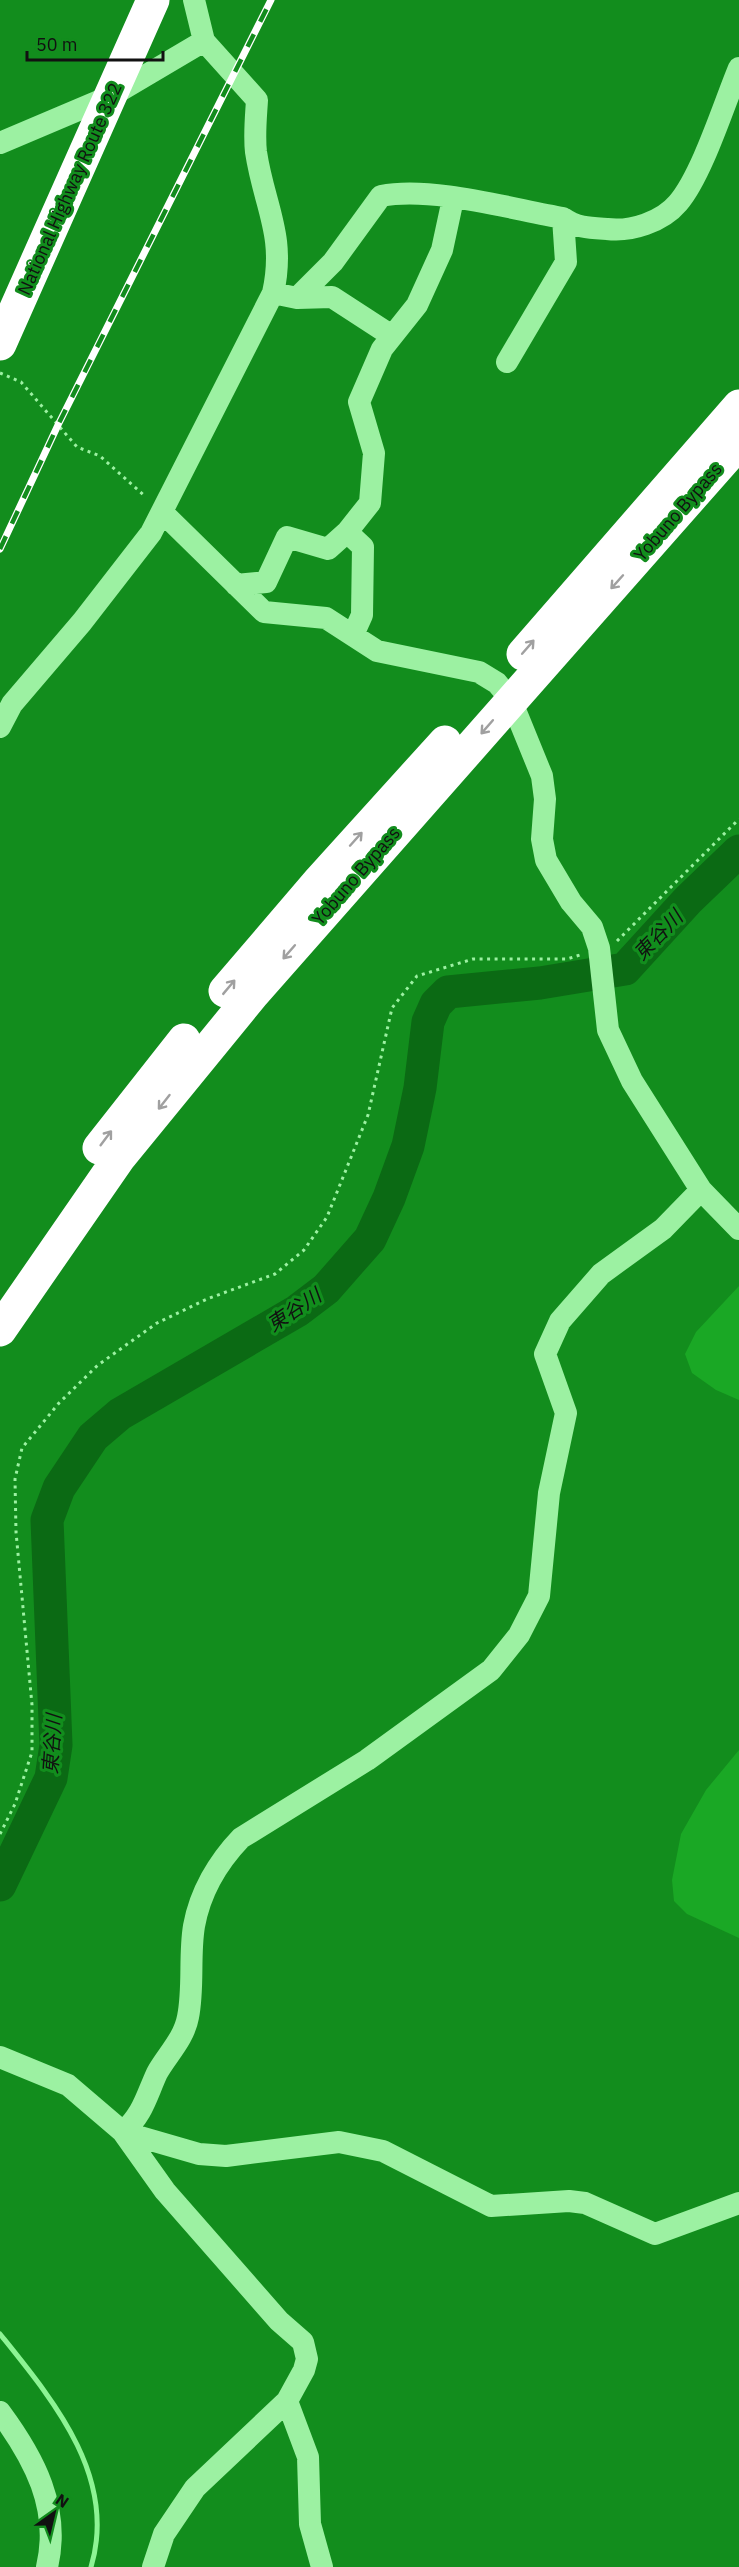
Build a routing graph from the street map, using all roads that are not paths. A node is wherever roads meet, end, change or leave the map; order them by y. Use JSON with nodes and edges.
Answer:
{"nodes":[{"id":1,"x":153,"y":0,"type":"edge"},
{"id":2,"x":194,"y":0,"type":"edge"},
{"id":3,"x":204,"y":41,"type":"junction"},
{"id":4,"x":739,"y":68,"type":"edge"},
{"id":5,"x":111,"y":96,"type":"junction"},
{"id":6,"x":0,"y":143,"type":"edge"},
{"id":7,"x":453,"y":199,"type":"junction"},
{"id":8,"x":563,"y":218,"type":"junction"},
{"id":9,"x":273,"y":294,"type":"junction"},
{"id":10,"x":297,"y":298,"type":"junction"},
{"id":11,"x":392,"y":336,"type":"junction"},
{"id":12,"x":0,"y":344,"type":"edge"},
{"id":13,"x":507,"y":362,"type":"dead end"},
{"id":14,"x":739,"y":406,"type":"edge"},
{"id":15,"x":739,"y":443,"type":"edge"},
{"id":16,"x":163,"y":513,"type":"junction"},
{"id":17,"x":347,"y":532,"type":"junction"},
{"id":18,"x":236,"y":585,"type":"junction"},
{"id":19,"x":353,"y":635,"type":"junction"},
{"id":20,"x":504,"y":692,"type":"junction"},
{"id":21,"x":0,"y":727,"type":"edge"},
{"id":22,"x":701,"y":1190,"type":"junction"},
{"id":23,"x":739,"y":1227,"type":"edge"},
{"id":24,"x":0,"y":1289,"type":"edge"},
{"id":25,"x":0,"y":1330,"type":"edge"},
{"id":26,"x":0,"y":2056,"type":"edge"},
{"id":27,"x":123,"y":2132,"type":"junction"},
{"id":28,"x":739,"y":2203,"type":"edge"},
{"id":29,"x":287,"y":2401,"type":"junction"},
{"id":30,"x":0,"y":2412,"type":"edge"},
{"id":31,"x":47,"y":2567,"type":"edge"},
{"id":32,"x":153,"y":2567,"type":"edge"},
{"id":33,"x":322,"y":2567,"type":"edge"}],
"edges":[{"from":1,"to":5,"type":"highway","name":"National Highway Route 322"},
{"from":2,"to":3,"type":"street"},
{"from":3,"to":5,"type":"street"},
{"from":3,"to":9,"type":"street"},
{"from":4,"to":8,"type":"street"},
{"from":5,"to":6,"type":"street"},
{"from":5,"to":12,"type":"highway","name":"National Highway Route 322"},
{"from":7,"to":8,"type":"street"},
{"from":7,"to":10,"type":"street"},
{"from":7,"to":11,"type":"street"},
{"from":8,"to":13,"type":"street"},
{"from":9,"to":10,"type":"street"},
{"from":9,"to":16,"type":"street"},
{"from":10,"to":11,"type":"street"},
{"from":11,"to":17,"type":"street"},
{"from":20,"to":14,"type":"highway","name":"Yobuno Bypass","one_way":true},
{"from":15,"to":20,"type":"highway","name":"Yobuno Bypass","one_way":true},
{"from":16,"to":18,"type":"street"},
{"from":16,"to":21,"type":"street"},
{"from":17,"to":18,"type":"street"},
{"from":17,"to":19,"type":"street"},
{"from":18,"to":19,"type":"street"},
{"from":19,"to":20,"type":"street"},
{"from":20,"to":22,"type":"street"},
{"from":24,"to":20,"type":"highway","name":"Yobuno Bypass","one_way":true},
{"from":20,"to":25,"type":"highway","name":"Yobuno Bypass","one_way":true},
{"from":22,"to":23,"type":"street"},
{"from":22,"to":27,"type":"street"},
{"from":26,"to":27,"type":"street"},
{"from":27,"to":28,"type":"street"},
{"from":27,"to":29,"type":"street"},
{"from":29,"to":32,"type":"street"},
{"from":29,"to":33,"type":"street"},
{"from":30,"to":31,"type":"street"}]}
